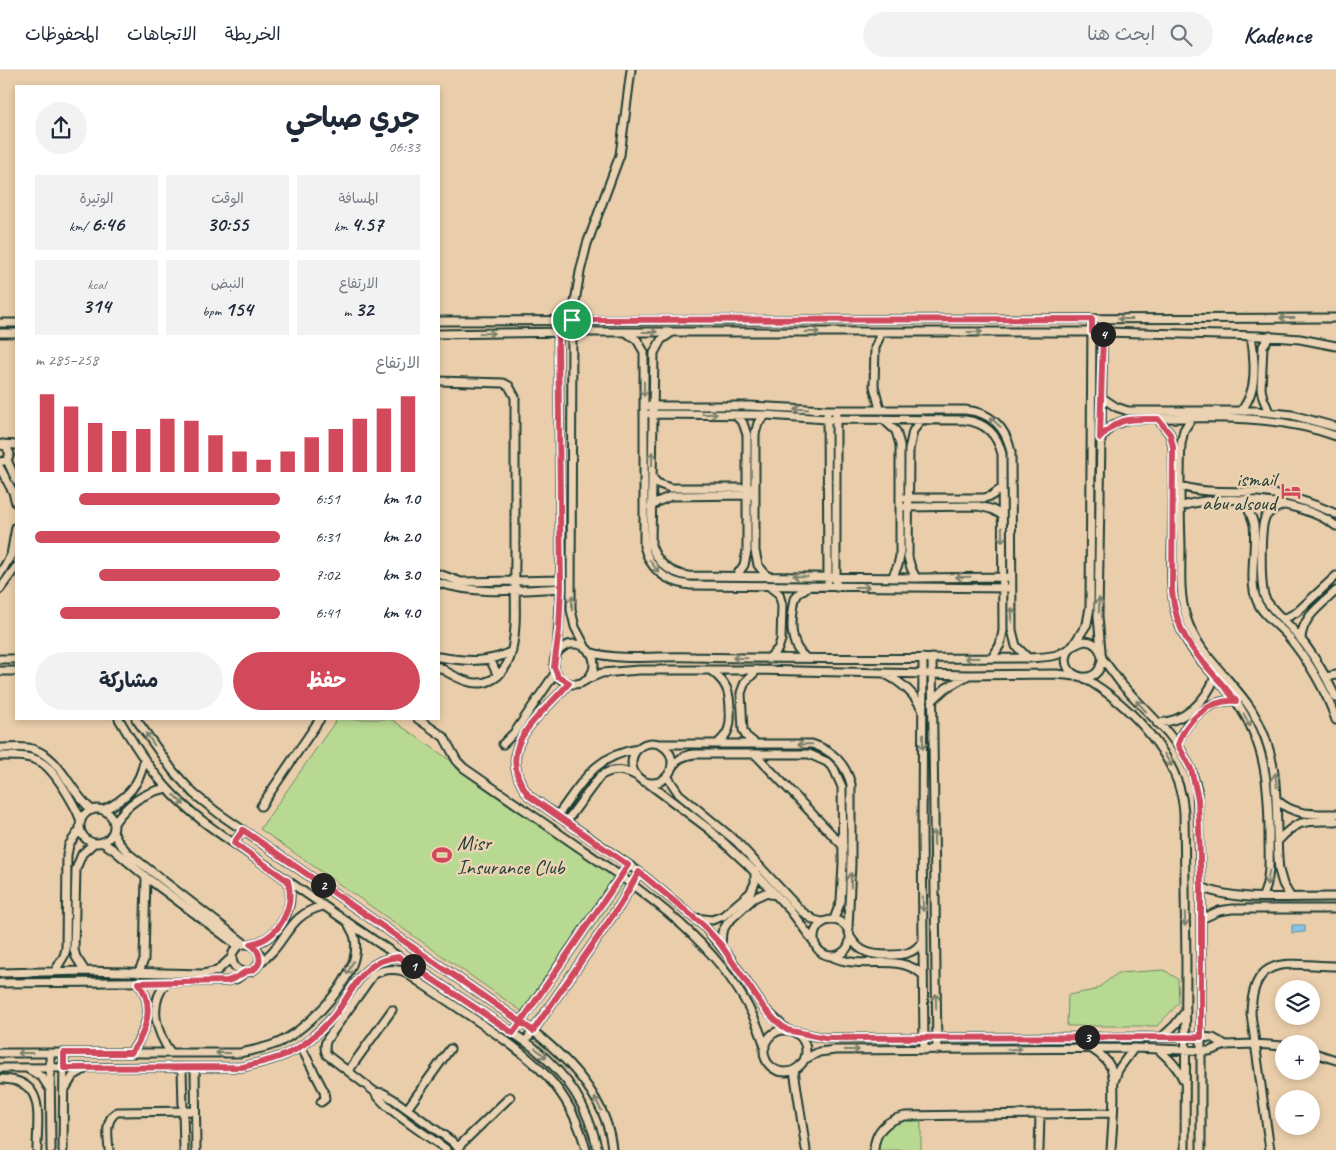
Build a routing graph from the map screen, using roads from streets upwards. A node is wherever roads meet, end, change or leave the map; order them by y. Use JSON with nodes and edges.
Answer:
{"nodes":[{"id":1,"x":631,"y":70,"type":"edge"},
{"id":2,"x":1336,"y":318,"type":"edge"},
{"id":3,"x":1092,"y":319,"type":"junction"},
{"id":4,"x":1103,"y":319,"type":"junction"},
{"id":5,"x":558,"y":320,"type":"junction"},
{"id":6,"x":572,"y":320,"type":"junction"},
{"id":7,"x":440,"y":321,"type":"edge"},
{"id":8,"x":0,"y":322,"type":"edge"},
{"id":9,"x":15,"y":323,"type":"edge"},
{"id":10,"x":558,"y":332,"type":"junction"},
{"id":11,"x":572,"y":332,"type":"junction"},
{"id":12,"x":624,"y":332,"type":"junction"},
{"id":13,"x":673,"y":332,"type":"junction"},
{"id":14,"x":879,"y":332,"type":"junction"},
{"id":15,"x":1092,"y":332,"type":"junction"},
{"id":16,"x":1103,"y":332,"type":"junction"},
{"id":17,"x":0,"y":333,"type":"edge"},
{"id":18,"x":15,"y":333,"type":"edge"},
{"id":19,"x":440,"y":334,"type":"edge"},
{"id":20,"x":1251,"y":336,"type":"junction"},
{"id":21,"x":1270,"y":336,"type":"junction"},
{"id":22,"x":1336,"y":346,"type":"edge"},
{"id":23,"x":440,"y":382,"type":"edge"},
{"id":24,"x":1101,"y":397,"type":"junction"},
{"id":25,"x":644,"y":406,"type":"junction"},
{"id":26,"x":652,"y":406,"type":"junction"},
{"id":27,"x":827,"y":410,"type":"junction"},
{"id":28,"x":836,"y":410,"type":"junction"},
{"id":29,"x":880,"y":410,"type":"junction"},
{"id":30,"x":927,"y":410,"type":"junction"},
{"id":31,"x":1242,"y":410,"type":"junction"},
{"id":32,"x":1269,"y":412,"type":"junction"},
{"id":33,"x":644,"y":414,"type":"junction"},
{"id":34,"x":652,"y":414,"type":"junction"},
{"id":35,"x":734,"y":414,"type":"junction"},
{"id":36,"x":766,"y":415,"type":"junction"},
{"id":37,"x":827,"y":418,"type":"junction"},
{"id":38,"x":836,"y":419,"type":"junction"},
{"id":39,"x":883,"y":419,"type":"junction"},
{"id":40,"x":924,"y":419,"type":"junction"},
{"id":41,"x":1158,"y":419,"type":"junction"},
{"id":42,"x":1191,"y":419,"type":"junction"},
{"id":43,"x":1336,"y":427,"type":"edge"},
{"id":44,"x":1336,"y":436,"type":"edge"},
{"id":45,"x":1007,"y":437,"type":"junction"},
{"id":46,"x":1100,"y":438,"type":"junction"},
{"id":47,"x":998,"y":441,"type":"junction"},
{"id":48,"x":1,"y":444,"type":"edge"},
{"id":49,"x":15,"y":444,"type":"edge"},
{"id":50,"x":8,"y":457,"type":"edge"},
{"id":51,"x":0,"y":468,"type":"edge"},
{"id":52,"x":15,"y":477,"type":"edge"},
{"id":53,"x":652,"y":477,"type":"junction"},
{"id":54,"x":1180,"y":486,"type":"junction"},
{"id":55,"x":1002,"y":488,"type":"junction"},
{"id":56,"x":751,"y":491,"type":"junction"},
{"id":57,"x":904,"y":498,"type":"junction"},
{"id":58,"x":15,"y":499,"type":"edge"},
{"id":59,"x":1244,"y":500,"type":"junction"},
{"id":60,"x":1283,"y":505,"type":"junction"},
{"id":61,"x":651,"y":507,"type":"junction"},
{"id":62,"x":904,"y":507,"type":"junction"},
{"id":63,"x":1180,"y":507,"type":"junction"},
{"id":64,"x":1336,"y":514,"type":"edge"},
{"id":65,"x":1002,"y":515,"type":"junction"},
{"id":66,"x":1336,"y":526,"type":"edge"},
{"id":67,"x":15,"y":532,"type":"edge"},
{"id":68,"x":15,"y":569,"type":"edge"},
{"id":69,"x":0,"y":574,"type":"edge"},
{"id":70,"x":440,"y":574,"type":"edge"},
{"id":71,"x":738,"y":575,"type":"junction"},
{"id":72,"x":767,"y":576,"type":"junction"},
{"id":73,"x":1336,"y":576,"type":"edge"},
{"id":74,"x":832,"y":577,"type":"junction"},
{"id":75,"x":1003,"y":577,"type":"junction"},
{"id":76,"x":1011,"y":577,"type":"junction"},
{"id":77,"x":892,"y":578,"type":"junction"},
{"id":78,"x":916,"y":578,"type":"junction"},
{"id":79,"x":8,"y":580,"type":"junction"},
{"id":80,"x":514,"y":581,"type":"junction"},
{"id":81,"x":440,"y":583,"type":"edge"},
{"id":82,"x":561,"y":584,"type":"junction"},
{"id":83,"x":770,"y":586,"type":"junction"},
{"id":84,"x":807,"y":587,"type":"junction"},
{"id":85,"x":832,"y":587,"type":"junction"},
{"id":86,"x":1003,"y":588,"type":"junction"},
{"id":87,"x":1012,"y":588,"type":"junction"},
{"id":88,"x":0,"y":589,"type":"edge"},
{"id":89,"x":515,"y":590,"type":"junction"},
{"id":90,"x":1336,"y":591,"type":"edge"},
{"id":91,"x":1284,"y":619,"type":"junction"},
{"id":92,"x":1301,"y":639,"type":"junction"},
{"id":93,"x":1072,"y":646,"type":"junction"},
{"id":94,"x":512,"y":650,"type":"junction"},
{"id":95,"x":588,"y":650,"type":"junction"},
{"id":96,"x":557,"y":653,"type":"junction"},
{"id":97,"x":440,"y":656,"type":"edge"},
{"id":98,"x":1102,"y":656,"type":"junction"},
{"id":99,"x":923,"y":658,"type":"junction"},
{"id":100,"x":932,"y":658,"type":"junction"},
{"id":101,"x":992,"y":658,"type":"junction"},
{"id":102,"x":1028,"y":658,"type":"junction"},
{"id":103,"x":0,"y":659,"type":"edge"},
{"id":104,"x":15,"y":659,"type":"edge"},
{"id":105,"x":451,"y":659,"type":"junction"},
{"id":106,"x":490,"y":659,"type":"junction"},
{"id":107,"x":768,"y":659,"type":"junction"},
{"id":108,"x":807,"y":659,"type":"junction"},
{"id":109,"x":442,"y":669,"type":"edge"},
{"id":110,"x":710,"y":670,"type":"junction"},
{"id":111,"x":757,"y":670,"type":"junction"},
{"id":112,"x":0,"y":671,"type":"edge"},
{"id":113,"x":15,"y":671,"type":"edge"},
{"id":114,"x":556,"y":672,"type":"junction"},
{"id":115,"x":882,"y":673,"type":"junction"},
{"id":116,"x":923,"y":674,"type":"junction"},
{"id":117,"x":932,"y":674,"type":"junction"},
{"id":118,"x":1336,"y":674,"type":"edge"},
{"id":119,"x":969,"y":675,"type":"junction"},
{"id":120,"x":498,"y":676,"type":"junction"},
{"id":121,"x":1215,"y":676,"type":"junction"},
{"id":122,"x":1080,"y":677,"type":"junction"},
{"id":123,"x":1326,"y":677,"type":"junction"},
{"id":124,"x":585,"y":680,"type":"junction"},
{"id":125,"x":569,"y":683,"type":"junction"},
{"id":126,"x":1336,"y":698,"type":"edge"},
{"id":127,"x":933,"y":700,"type":"junction"},
{"id":128,"x":1236,"y":701,"type":"junction"},
{"id":129,"x":923,"y":712,"type":"junction"},
{"id":130,"x":119,"y":720,"type":"edge"},
{"id":131,"x":137,"y":720,"type":"edge"},
{"id":132,"x":319,"y":720,"type":"edge"},
{"id":133,"x":419,"y":720,"type":"edge"},
{"id":134,"x":1336,"y":720,"type":"edge"},
{"id":135,"x":1157,"y":723,"type":"junction"},
{"id":136,"x":718,"y":743,"type":"junction"},
{"id":137,"x":503,"y":744,"type":"dead end"},
{"id":138,"x":658,"y":744,"type":"junction"},
{"id":139,"x":756,"y":744,"type":"junction"},
{"id":140,"x":1178,"y":745,"type":"junction"},
{"id":141,"x":4,"y":748,"type":"edge"},
{"id":142,"x":638,"y":749,"type":"junction"},
{"id":143,"x":754,"y":754,"type":"junction"},
{"id":144,"x":4,"y":756,"type":"edge"},
{"id":145,"x":144,"y":760,"type":"junction"},
{"id":146,"x":671,"y":769,"type":"junction"},
{"id":147,"x":636,"y":775,"type":"junction"},
{"id":148,"x":667,"y":776,"type":"junction"},
{"id":149,"x":648,"y":783,"type":"junction"},
{"id":150,"x":167,"y":788,"type":"junction"},
{"id":151,"x":1277,"y":800,"type":"junction"},
{"id":152,"x":261,"y":806,"type":"dead end"},
{"id":153,"x":92,"y":810,"type":"junction"},
{"id":154,"x":104,"y":810,"type":"junction"},
{"id":155,"x":1336,"y":814,"type":"edge"},
{"id":156,"x":557,"y":816,"type":"junction"},
{"id":157,"x":81,"y":821,"type":"junction"},
{"id":158,"x":1336,"y":821,"type":"edge"},
{"id":159,"x":566,"y":822,"type":"junction"},
{"id":160,"x":114,"y":824,"type":"junction"},
{"id":161,"x":80,"y":829,"type":"junction"},
{"id":162,"x":243,"y":830,"type":"junction"},
{"id":163,"x":113,"y":832,"type":"junction"},
{"id":164,"x":1278,"y":841,"type":"junction"},
{"id":165,"x":94,"y":842,"type":"junction"},
{"id":166,"x":102,"y":842,"type":"junction"},
{"id":167,"x":234,"y":843,"type":"junction"},
{"id":168,"x":843,"y":846,"type":"junction"},
{"id":169,"x":628,"y":865,"type":"junction"},
{"id":170,"x":755,"y":871,"type":"junction"},
{"id":171,"x":639,"y":872,"type":"junction"},
{"id":172,"x":621,"y":876,"type":"junction"},
{"id":173,"x":146,"y":877,"type":"junction"},
{"id":174,"x":288,"y":881,"type":"junction"},
{"id":175,"x":632,"y":884,"type":"junction"},
{"id":176,"x":1201,"y":887,"type":"junction"},
{"id":177,"x":776,"y":895,"type":"junction"},
{"id":178,"x":1263,"y":896,"type":"junction"},
{"id":179,"x":1290,"y":896,"type":"junction"},
{"id":180,"x":1336,"y":896,"type":"edge"},
{"id":181,"x":323,"y":906,"type":"junction"},
{"id":182,"x":1336,"y":909,"type":"edge"},
{"id":183,"x":695,"y":918,"type":"junction"},
{"id":184,"x":834,"y":919,"type":"junction"},
{"id":185,"x":1201,"y":919,"type":"junction"},
{"id":186,"x":347,"y":922,"type":"junction"},
{"id":187,"x":822,"y":922,"type":"junction"},
{"id":188,"x":848,"y":929,"type":"junction"},
{"id":189,"x":851,"y":938,"type":"junction"},
{"id":190,"x":923,"y":941,"type":"junction"},
{"id":191,"x":814,"y":942,"type":"junction"},
{"id":192,"x":244,"y":944,"type":"junction"},
{"id":193,"x":721,"y":945,"type":"junction"},
{"id":194,"x":831,"y":956,"type":"junction"},
{"id":195,"x":399,"y":957,"type":"junction"},
{"id":196,"x":232,"y":958,"type":"junction"},
{"id":197,"x":259,"y":963,"type":"junction"},
{"id":198,"x":1336,"y":966,"type":"edge"},
{"id":199,"x":55,"y":971,"type":"junction"},
{"id":200,"x":77,"y":971,"type":"junction"},
{"id":201,"x":86,"y":971,"type":"junction"},
{"id":202,"x":246,"y":972,"type":"junction"},
{"id":203,"x":0,"y":973,"type":"edge"},
{"id":204,"x":138,"y":973,"type":"junction"},
{"id":205,"x":923,"y":975,"type":"junction"},
{"id":206,"x":0,"y":983,"type":"edge"},
{"id":207,"x":138,"y":983,"type":"junction"},
{"id":208,"x":166,"y":983,"type":"junction"},
{"id":209,"x":77,"y":984,"type":"junction"},
{"id":210,"x":392,"y":1010,"type":"dead end"},
{"id":211,"x":1186,"y":1011,"type":"junction"},
{"id":212,"x":521,"y":1022,"type":"junction"},
{"id":213,"x":533,"y":1031,"type":"junction"},
{"id":214,"x":791,"y":1031,"type":"junction"},
{"id":215,"x":513,"y":1033,"type":"junction"},
{"id":216,"x":924,"y":1037,"type":"junction"},
{"id":217,"x":937,"y":1037,"type":"junction"},
{"id":218,"x":1162,"y":1037,"type":"junction"},
{"id":219,"x":1186,"y":1037,"type":"junction"},
{"id":220,"x":1201,"y":1037,"type":"junction"},
{"id":221,"x":526,"y":1041,"type":"junction"},
{"id":222,"x":1254,"y":1044,"type":"junction"},
{"id":223,"x":1226,"y":1045,"type":"junction"},
{"id":224,"x":1275,"y":1045,"type":"edge"},
{"id":225,"x":301,"y":1047,"type":"junction"},
{"id":226,"x":765,"y":1047,"type":"junction"},
{"id":227,"x":1092,"y":1048,"type":"junction"},
{"id":228,"x":1134,"y":1048,"type":"junction"},
{"id":229,"x":450,"y":1049,"type":"dead end"},
{"id":230,"x":1158,"y":1049,"type":"junction"},
{"id":231,"x":924,"y":1050,"type":"junction"},
{"id":232,"x":937,"y":1050,"type":"junction"},
{"id":233,"x":1186,"y":1051,"type":"junction"},
{"id":234,"x":1201,"y":1051,"type":"junction"},
{"id":235,"x":0,"y":1053,"type":"edge"},
{"id":236,"x":50,"y":1053,"type":"junction"},
{"id":237,"x":64,"y":1053,"type":"junction"},
{"id":238,"x":131,"y":1053,"type":"junction"},
{"id":239,"x":171,"y":1053,"type":"junction"},
{"id":240,"x":1320,"y":1055,"type":"edge"},
{"id":241,"x":805,"y":1059,"type":"junction"},
{"id":242,"x":1336,"y":1060,"type":"edge"},
{"id":243,"x":0,"y":1068,"type":"edge"},
{"id":244,"x":26,"y":1068,"type":"junction"},
{"id":245,"x":50,"y":1068,"type":"junction"},
{"id":246,"x":64,"y":1068,"type":"junction"},
{"id":247,"x":91,"y":1068,"type":"junction"},
{"id":248,"x":182,"y":1068,"type":"junction"},
{"id":249,"x":195,"y":1068,"type":"junction"},
{"id":250,"x":349,"y":1070,"type":"junction"},
{"id":251,"x":794,"y":1070,"type":"junction"},
{"id":252,"x":0,"y":1079,"type":"edge"},
{"id":253,"x":1114,"y":1082,"type":"junction"},
{"id":254,"x":1185,"y":1084,"type":"junction"},
{"id":255,"x":375,"y":1092,"type":"junction"},
{"id":256,"x":50,"y":1094,"type":"junction"},
{"id":257,"x":64,"y":1094,"type":"junction"},
{"id":258,"x":510,"y":1097,"type":"dead end"},
{"id":259,"x":321,"y":1102,"type":"dead end"},
{"id":260,"x":407,"y":1109,"type":"junction"},
{"id":261,"x":183,"y":1111,"type":"junction"},
{"id":262,"x":195,"y":1111,"type":"junction"},
{"id":263,"x":1113,"y":1113,"type":"junction"},
{"id":264,"x":1040,"y":1114,"type":"junction"},
{"id":265,"x":435,"y":1129,"type":"junction"},
{"id":266,"x":429,"y":1136,"type":"junction"},
{"id":267,"x":459,"y":1148,"type":"edge"},
{"id":268,"x":184,"y":1149,"type":"edge"},
{"id":269,"x":196,"y":1149,"type":"edge"},
{"id":270,"x":37,"y":1150,"type":"edge"},
{"id":271,"x":50,"y":1150,"type":"edge"},
{"id":272,"x":63,"y":1150,"type":"edge"},
{"id":273,"x":108,"y":1150,"type":"edge"},
{"id":274,"x":448,"y":1150,"type":"edge"},
{"id":275,"x":586,"y":1150,"type":"edge"},
{"id":276,"x":598,"y":1150,"type":"edge"},
{"id":277,"x":612,"y":1150,"type":"edge"},
{"id":278,"x":806,"y":1150,"type":"edge"},
{"id":279,"x":874,"y":1150,"type":"edge"},
{"id":280,"x":1039,"y":1150,"type":"edge"},
{"id":281,"x":1111,"y":1150,"type":"edge"},
{"id":282,"x":1186,"y":1150,"type":"edge"},
{"id":283,"x":1201,"y":1150,"type":"edge"},
{"id":284,"x":1270,"y":1150,"type":"edge"}],
"edges":[{"from":1,"to":6,"type":"street"},
{"from":2,"to":4,"type":"street","one_way":true},
{"from":3,"to":4,"type":"street"},
{"from":3,"to":6,"type":"street"},
{"from":3,"to":15,"type":"street"},
{"from":4,"to":16,"type":"street"},
{"from":5,"to":6,"type":"street"},
{"from":5,"to":7,"type":"street"},
{"from":5,"to":10,"type":"street"},
{"from":6,"to":11,"type":"street"},
{"from":8,"to":9,"type":"street"},
{"from":10,"to":11,"type":"street"},
{"from":19,"to":10,"type":"street","one_way":true},
{"from":10,"to":82,"type":"street"},
{"from":11,"to":12,"type":"street"},
{"from":95,"to":11,"type":"street","one_way":true},
{"from":12,"to":13,"type":"street","one_way":true},
{"from":12,"to":25,"type":"street","one_way":true},
{"from":13,"to":14,"type":"street","one_way":true},
{"from":13,"to":26,"type":"street"},
{"from":14,"to":15,"type":"street","one_way":true},
{"from":14,"to":29,"type":"street"},
{"from":15,"to":16,"type":"street"},
{"from":15,"to":93,"type":"street"},
{"from":16,"to":20,"type":"street"},
{"from":16,"to":24,"type":"street"},
{"from":17,"to":18,"type":"street"},
{"from":20,"to":21,"type":"street"},
{"from":20,"to":31,"type":"street"},
{"from":21,"to":22,"type":"street"},
{"from":21,"to":32,"type":"street"},
{"from":23,"to":80,"type":"street"},
{"from":24,"to":31,"type":"street"},
{"from":24,"to":46,"type":"street"},
{"from":25,"to":26,"type":"street"},
{"from":25,"to":33,"type":"street"},
{"from":27,"to":26,"type":"street","one_way":true},
{"from":26,"to":34,"type":"street"},
{"from":27,"to":28,"type":"street"},
{"from":27,"to":37,"type":"street"},
{"from":28,"to":29,"type":"street"},
{"from":28,"to":38,"type":"street"},
{"from":29,"to":30,"type":"street"},
{"from":30,"to":40,"type":"street"},
{"from":45,"to":30,"type":"street","one_way":true},
{"from":31,"to":32,"type":"street"},
{"from":32,"to":43,"type":"street"},
{"from":33,"to":34,"type":"street"},
{"from":33,"to":83,"type":"street","one_way":true},
{"from":34,"to":35,"type":"street","one_way":true},
{"from":53,"to":34,"type":"street","one_way":true},
{"from":35,"to":36,"type":"street"},
{"from":35,"to":56,"type":"street"},
{"from":36,"to":37,"type":"street"},
{"from":36,"to":56,"type":"street"},
{"from":37,"to":38,"type":"street"},
{"from":37,"to":74,"type":"street"},
{"from":38,"to":39,"type":"street"},
{"from":38,"to":74,"type":"street"},
{"from":39,"to":40,"type":"street"},
{"from":39,"to":57,"type":"street"},
{"from":40,"to":47,"type":"street"},
{"from":40,"to":57,"type":"street"},
{"from":41,"to":42,"type":"street"},
{"from":41,"to":46,"type":"street"},
{"from":41,"to":121,"type":"street"},
{"from":42,"to":44,"type":"street"},
{"from":42,"to":54,"type":"street"},
{"from":45,"to":47,"type":"street"},
{"from":45,"to":76,"type":"street"},
{"from":98,"to":46,"type":"street","one_way":true},
{"from":47,"to":55,"type":"street"},
{"from":48,"to":49,"type":"street"},
{"from":48,"to":50,"type":"street"},
{"from":50,"to":52,"type":"street"},
{"from":51,"to":58,"type":"street"},
{"from":53,"to":56,"type":"street"},
{"from":53,"to":61,"type":"street"},
{"from":54,"to":63,"type":"street"},
{"from":54,"to":64,"type":"street"},
{"from":55,"to":57,"type":"street"},
{"from":55,"to":65,"type":"street"},
{"from":56,"to":61,"type":"street"},
{"from":56,"to":71,"type":"street"},
{"from":56,"to":72,"type":"street"},
{"from":57,"to":62,"type":"street"},
{"from":59,"to":60,"type":"street"},
{"from":59,"to":63,"type":"street"},
{"from":59,"to":134,"type":"street"},
{"from":60,"to":66,"type":"street"},
{"from":60,"to":91,"type":"street"},
{"from":61,"to":71,"type":"street"},
{"from":62,"to":65,"type":"street"},
{"from":62,"to":77,"type":"street"},
{"from":62,"to":78,"type":"street"},
{"from":151,"to":63,"type":"street","one_way":true},
{"from":65,"to":75,"type":"street","one_way":true},
{"from":67,"to":69,"type":"street"},
{"from":68,"to":79,"type":"street"},
{"from":69,"to":79,"type":"street"},
{"from":70,"to":80,"type":"street"},
{"from":71,"to":72,"type":"street"},
{"from":74,"to":72,"type":"street","one_way":true},
{"from":73,"to":91,"type":"street"},
{"from":74,"to":77,"type":"street"},
{"from":74,"to":85,"type":"street"},
{"from":75,"to":76,"type":"street"},
{"from":75,"to":78,"type":"street","one_way":true},
{"from":75,"to":86,"type":"street"},
{"from":76,"to":87,"type":"street"},
{"from":77,"to":78,"type":"street"},
{"from":79,"to":88,"type":"street"},
{"from":80,"to":82,"type":"street"},
{"from":80,"to":89,"type":"street"},
{"from":81,"to":89,"type":"street"},
{"from":82,"to":89,"type":"street"},
{"from":82,"to":96,"type":"street"},
{"from":83,"to":84,"type":"street"},
{"from":83,"to":107,"type":"street"},
{"from":84,"to":85,"type":"street"},
{"from":84,"to":108,"type":"street"},
{"from":85,"to":86,"type":"street","one_way":true},
{"from":86,"to":87,"type":"street"},
{"from":86,"to":101,"type":"street"},
{"from":102,"to":87,"type":"street","one_way":true},
{"from":89,"to":94,"type":"street"},
{"from":90,"to":92,"type":"street"},
{"from":91,"to":92,"type":"street"},
{"from":92,"to":123,"type":"street"},
{"from":93,"to":98,"type":"street"},
{"from":93,"to":102,"type":"street"},
{"from":93,"to":122,"type":"street"},
{"from":94,"to":106,"type":"street"},
{"from":94,"to":120,"type":"street"},
{"from":95,"to":96,"type":"street"},
{"from":107,"to":95,"type":"street","one_way":true},
{"from":95,"to":124,"type":"street"},
{"from":96,"to":114,"type":"street"},
{"from":97,"to":105,"type":"street"},
{"from":98,"to":122,"type":"street"},
{"from":135,"to":98,"type":"street","one_way":true},
{"from":99,"to":100,"type":"street"},
{"from":99,"to":108,"type":"street"},
{"from":99,"to":116,"type":"street"},
{"from":101,"to":100,"type":"street","one_way":true},
{"from":100,"to":117,"type":"street"},
{"from":101,"to":102,"type":"street"},
{"from":103,"to":104,"type":"street"},
{"from":105,"to":106,"type":"street"},
{"from":105,"to":109,"type":"street"},
{"from":106,"to":120,"type":"street"},
{"from":107,"to":108,"type":"street"},
{"from":109,"to":120,"type":"street"},
{"from":110,"to":111,"type":"street"},
{"from":110,"to":124,"type":"street"},
{"from":110,"to":136,"type":"street"},
{"from":111,"to":115,"type":"street"},
{"from":111,"to":139,"type":"street"},
{"from":112,"to":113,"type":"street"},
{"from":114,"to":125,"type":"street"},
{"from":114,"to":137,"type":"street"},
{"from":115,"to":116,"type":"street"},
{"from":115,"to":129,"type":"street"},
{"from":116,"to":117,"type":"street"},
{"from":116,"to":129,"type":"street"},
{"from":117,"to":119,"type":"street"},
{"from":117,"to":127,"type":"street"},
{"from":118,"to":123,"type":"street"},
{"from":119,"to":122,"type":"street"},
{"from":119,"to":127,"type":"street"},
{"from":121,"to":128,"type":"street"},
{"from":121,"to":135,"type":"street"},
{"from":122,"to":211,"type":"street","one_way":true},
{"from":123,"to":126,"type":"street"},
{"from":124,"to":125,"type":"street"},
{"from":125,"to":156,"type":"street"},
{"from":217,"to":127,"type":"street","one_way":true},
{"from":128,"to":140,"type":"street"},
{"from":128,"to":178,"type":"street","one_way":true},
{"from":129,"to":190,"type":"street","one_way":true},
{"from":130,"to":145,"type":"street"},
{"from":162,"to":131,"type":"street","one_way":true},
{"from":132,"to":152,"type":"street"},
{"from":133,"to":172,"type":"street"},
{"from":135,"to":140,"type":"street"},
{"from":136,"to":138,"type":"street"},
{"from":136,"to":139,"type":"street"},
{"from":138,"to":142,"type":"street"},
{"from":138,"to":146,"type":"street"},
{"from":188,"to":139,"type":"street","one_way":true},
{"from":140,"to":176,"type":"street"},
{"from":141,"to":144,"type":"street"},
{"from":141,"to":153,"type":"street"},
{"from":142,"to":147,"type":"street"},
{"from":142,"to":156,"type":"street"},
{"from":143,"to":146,"type":"street"},
{"from":143,"to":168,"type":"street"},
{"from":143,"to":168,"type":"street"},
{"from":144,"to":157,"type":"street"},
{"from":145,"to":150,"type":"street"},
{"from":145,"to":154,"type":"street"},
{"from":146,"to":148,"type":"street"},
{"from":147,"to":149,"type":"street"},
{"from":147,"to":159,"type":"street"},
{"from":148,"to":149,"type":"street"},
{"from":148,"to":187,"type":"street"},
{"from":149,"to":170,"type":"street"},
{"from":150,"to":160,"type":"street"},
{"from":150,"to":167,"type":"street","one_way":true},
{"from":151,"to":155,"type":"street"},
{"from":151,"to":164,"type":"street"},
{"from":153,"to":154,"type":"street"},
{"from":153,"to":157,"type":"street"},
{"from":154,"to":160,"type":"street"},
{"from":156,"to":159,"type":"street"},
{"from":157,"to":161,"type":"street"},
{"from":158,"to":164,"type":"street"},
{"from":159,"to":169,"type":"street"},
{"from":160,"to":163,"type":"street"},
{"from":161,"to":165,"type":"street"},
{"from":161,"to":199,"type":"street"},
{"from":162,"to":167,"type":"street"},
{"from":162,"to":212,"type":"street"},
{"from":163,"to":166,"type":"street"},
{"from":163,"to":192,"type":"street"},
{"from":164,"to":179,"type":"street"},
{"from":165,"to":166,"type":"street"},
{"from":165,"to":201,"type":"street"},
{"from":166,"to":173,"type":"street"},
{"from":167,"to":174,"type":"street"},
{"from":168,"to":184,"type":"street"},
{"from":169,"to":171,"type":"street"},
{"from":169,"to":172,"type":"street"},
{"from":170,"to":177,"type":"street"},
{"from":170,"to":183,"type":"street"},
{"from":171,"to":175,"type":"street"},
{"from":171,"to":183,"type":"street"},
{"from":172,"to":175,"type":"street"},
{"from":172,"to":212,"type":"street"},
{"from":173,"to":192,"type":"street"},
{"from":173,"to":204,"type":"street"},
{"from":174,"to":181,"type":"street"},
{"from":174,"to":192,"type":"street"},
{"from":175,"to":213,"type":"street"},
{"from":175,"to":226,"type":"street"},
{"from":176,"to":178,"type":"street"},
{"from":176,"to":185,"type":"street"},
{"from":177,"to":191,"type":"street"},
{"from":177,"to":193,"type":"street"},
{"from":178,"to":179,"type":"street"},
{"from":179,"to":180,"type":"street"},
{"from":181,"to":186,"type":"street"},
{"from":181,"to":197,"type":"street"},
{"from":182,"to":185,"type":"street"},
{"from":183,"to":193,"type":"street"},
{"from":184,"to":187,"type":"street"},
{"from":184,"to":188,"type":"street"},
{"from":185,"to":220,"type":"street"},
{"from":186,"to":195,"type":"street"},
{"from":186,"to":239,"type":"street","one_way":true},
{"from":187,"to":191,"type":"street"},
{"from":188,"to":189,"type":"street"},
{"from":189,"to":190,"type":"street"},
{"from":189,"to":194,"type":"street"},
{"from":190,"to":205,"type":"street"},
{"from":191,"to":194,"type":"street"},
{"from":192,"to":196,"type":"street"},
{"from":192,"to":197,"type":"street"},
{"from":193,"to":214,"type":"street"},
{"from":194,"to":205,"type":"street"},
{"from":195,"to":215,"type":"street"},
{"from":195,"to":225,"type":"street"},
{"from":196,"to":202,"type":"street"},
{"from":196,"to":204,"type":"street"},
{"from":197,"to":202,"type":"street"},
{"from":198,"to":222,"type":"street"},
{"from":199,"to":200,"type":"street"},
{"from":199,"to":203,"type":"street"},
{"from":200,"to":201,"type":"street"},
{"from":200,"to":209,"type":"street"},
{"from":201,"to":204,"type":"street"},
{"from":202,"to":208,"type":"street"},
{"from":205,"to":216,"type":"street"},
{"from":206,"to":209,"type":"street"},
{"from":207,"to":208,"type":"street"},
{"from":207,"to":209,"type":"street"},
{"from":207,"to":238,"type":"street"},
{"from":208,"to":239,"type":"street"},
{"from":210,"to":250,"type":"street"},
{"from":211,"to":218,"type":"street"},
{"from":211,"to":219,"type":"street"},
{"from":212,"to":213,"type":"street"},
{"from":212,"to":215,"type":"street"},
{"from":213,"to":221,"type":"street"},
{"from":277,"to":213,"type":"street","one_way":true},
{"from":214,"to":216,"type":"street"},
{"from":214,"to":226,"type":"street"},
{"from":214,"to":241,"type":"street"},
{"from":215,"to":221,"type":"street"},
{"from":216,"to":217,"type":"street"},
{"from":216,"to":231,"type":"street"},
{"from":217,"to":218,"type":"street"},
{"from":217,"to":232,"type":"street"},
{"from":218,"to":219,"type":"street"},
{"from":219,"to":220,"type":"street"},
{"from":219,"to":233,"type":"street"},
{"from":220,"to":223,"type":"street"},
{"from":220,"to":234,"type":"street"},
{"from":221,"to":276,"type":"street","one_way":true},
{"from":222,"to":223,"type":"street"},
{"from":222,"to":224,"type":"street"},
{"from":222,"to":284,"type":"street"},
{"from":223,"to":234,"type":"street"},
{"from":225,"to":249,"type":"street"},
{"from":225,"to":259,"type":"street"},
{"from":226,"to":251,"type":"street"},
{"from":227,"to":228,"type":"street"},
{"from":232,"to":227,"type":"street","one_way":true},
{"from":227,"to":253,"type":"street"},
{"from":228,"to":230,"type":"street"},
{"from":228,"to":253,"type":"street"},
{"from":229,"to":260,"type":"street"},
{"from":230,"to":233,"type":"street"},
{"from":230,"to":254,"type":"street"},
{"from":231,"to":232,"type":"street"},
{"from":241,"to":231,"type":"street","one_way":true},
{"from":233,"to":234,"type":"street"},
{"from":233,"to":254,"type":"street"},
{"from":234,"to":283,"type":"street"},
{"from":236,"to":235,"type":"street","one_way":true},
{"from":236,"to":237,"type":"street"},
{"from":236,"to":245,"type":"street"},
{"from":237,"to":238,"type":"street"},
{"from":237,"to":246,"type":"street"},
{"from":238,"to":239,"type":"street"},
{"from":240,"to":242,"type":"street"},
{"from":241,"to":251,"type":"street"},
{"from":243,"to":244,"type":"street"},
{"from":244,"to":245,"type":"street"},
{"from":244,"to":256,"type":"street"},
{"from":245,"to":246,"type":"street"},
{"from":245,"to":256,"type":"street"},
{"from":246,"to":247,"type":"street"},
{"from":246,"to":257,"type":"street"},
{"from":247,"to":248,"type":"street"},
{"from":247,"to":257,"type":"street"},
{"from":248,"to":249,"type":"street"},
{"from":248,"to":261,"type":"street"},
{"from":249,"to":262,"type":"street"},
{"from":250,"to":255,"type":"street"},
{"from":250,"to":275,"type":"street"},
{"from":251,"to":278,"type":"street"},
{"from":252,"to":270,"type":"street"},
{"from":253,"to":263,"type":"street"},
{"from":254,"to":282,"type":"street"},
{"from":255,"to":260,"type":"street"},
{"from":255,"to":266,"type":"street"},
{"from":256,"to":271,"type":"street"},
{"from":257,"to":272,"type":"street"},
{"from":258,"to":267,"type":"street"},
{"from":260,"to":265,"type":"street"},
{"from":261,"to":262,"type":"street"},
{"from":261,"to":268,"type":"street"},
{"from":261,"to":273,"type":"street"},
{"from":262,"to":269,"type":"street"},
{"from":263,"to":264,"type":"street"},
{"from":263,"to":281,"type":"street"},
{"from":264,"to":279,"type":"street"},
{"from":264,"to":280,"type":"street"},
{"from":265,"to":266,"type":"street"},
{"from":265,"to":267,"type":"street"},
{"from":266,"to":274,"type":"street"},
{"from":268,"to":269,"type":"street"}]}
